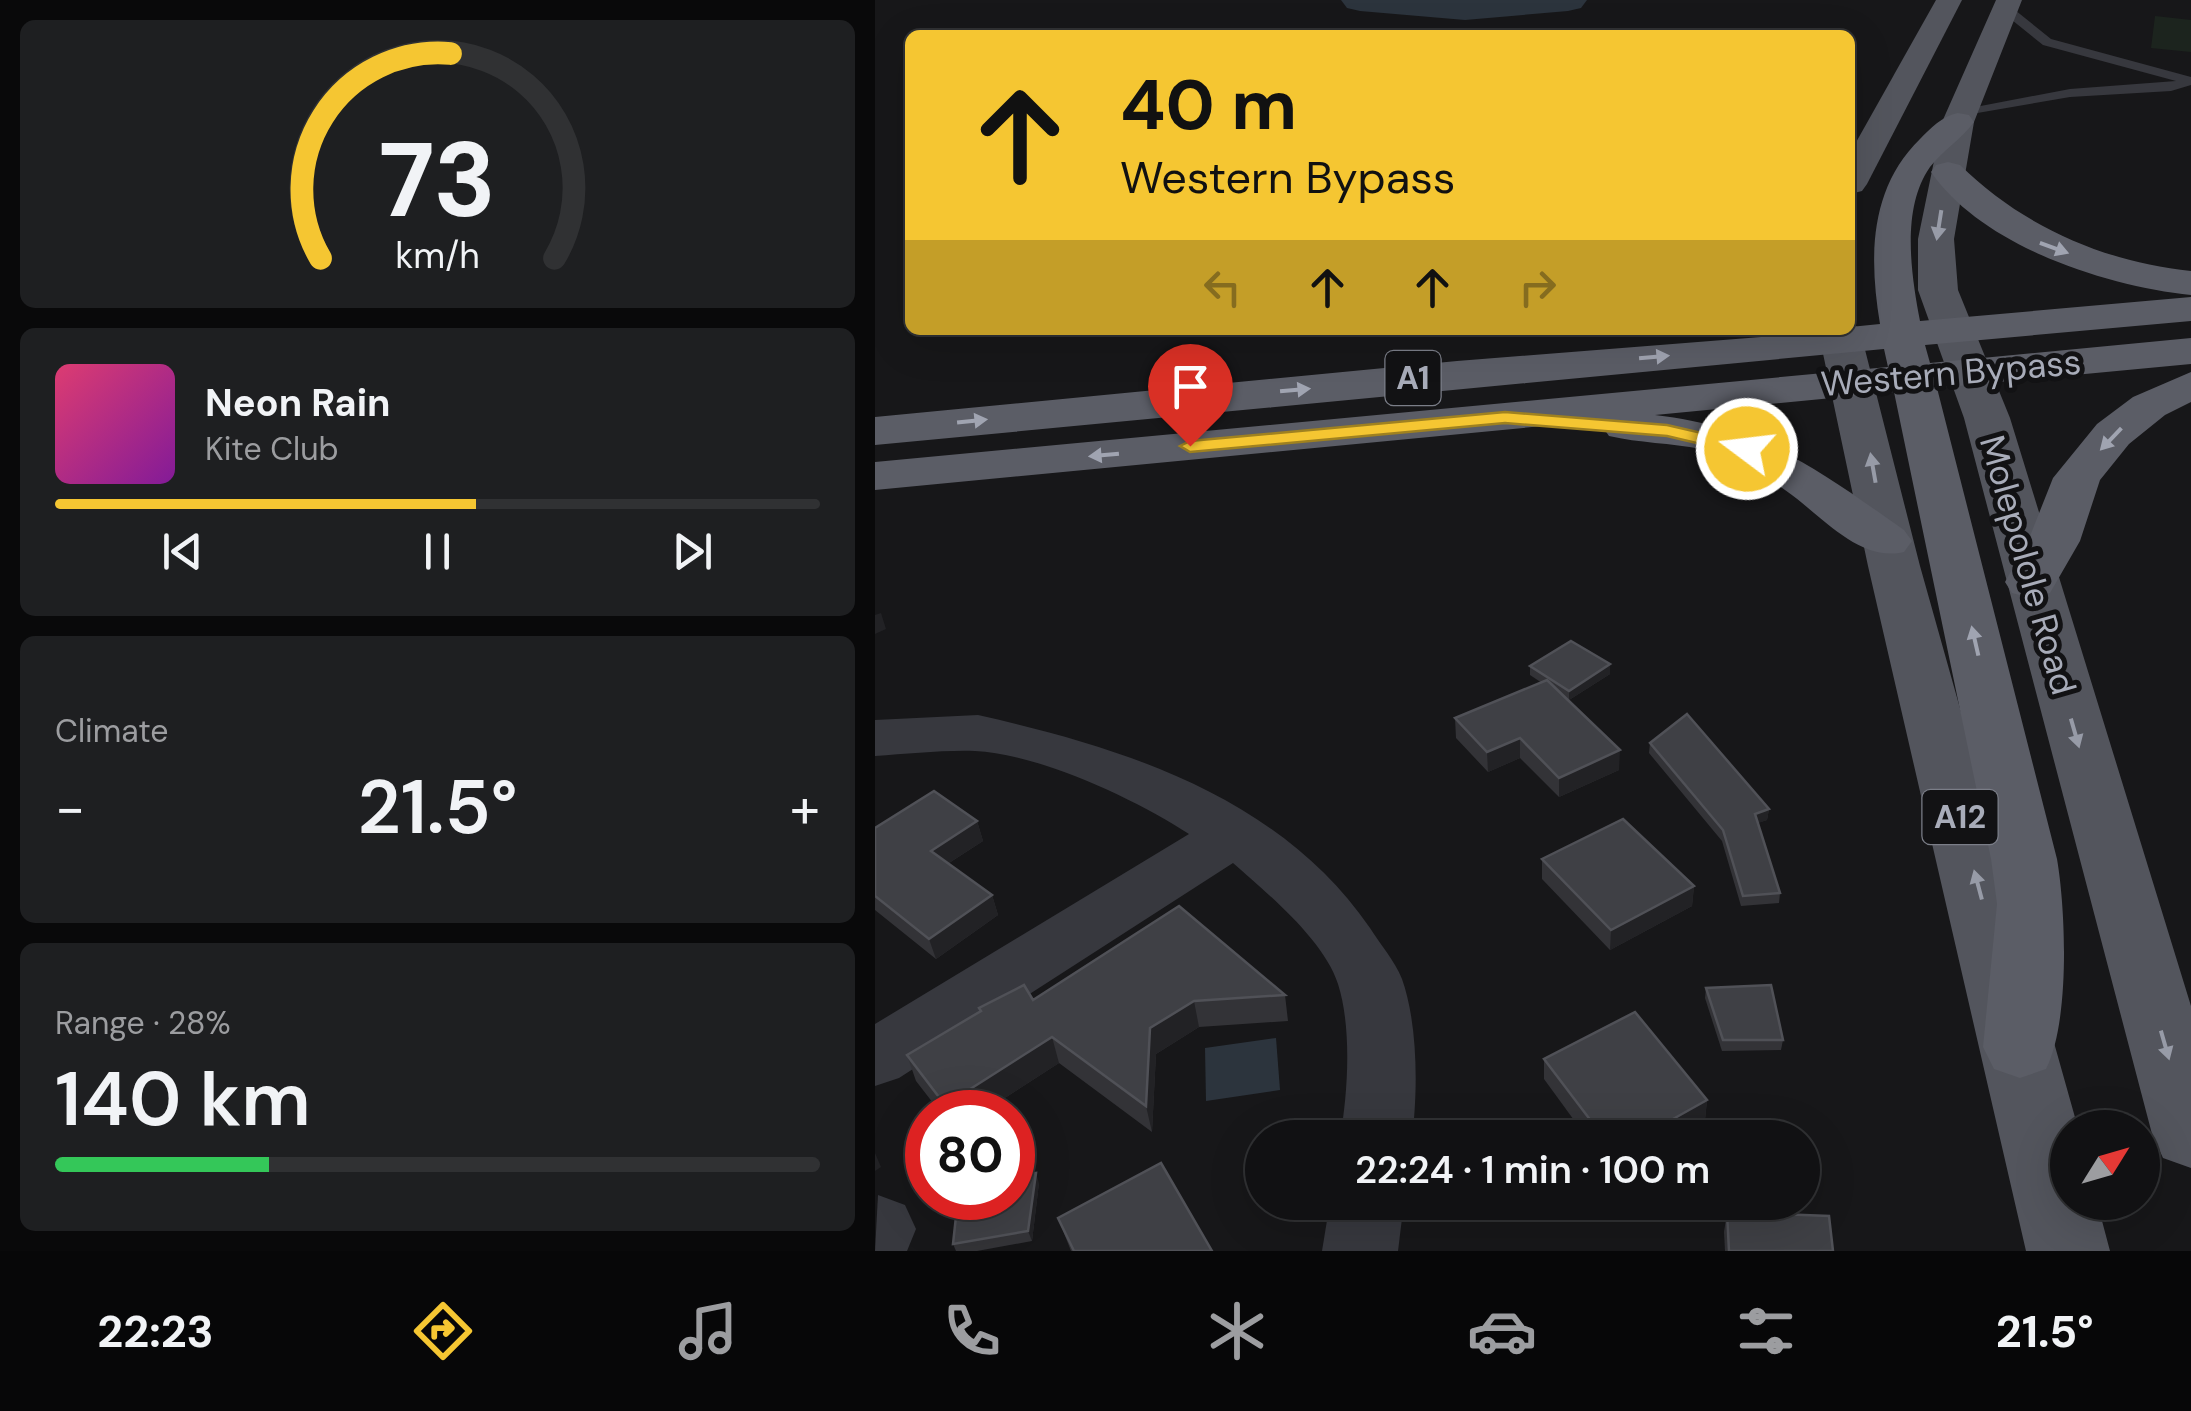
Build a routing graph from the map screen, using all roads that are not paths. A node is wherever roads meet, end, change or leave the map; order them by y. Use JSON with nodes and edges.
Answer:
{"nodes":[{"id":1,"x":1949,"y":0,"type":"edge"},
{"id":2,"x":2008,"y":5,"type":"edge"},
{"id":3,"x":2191,"y":81,"type":"edge"},
{"id":4,"x":1961,"y":118,"type":"junction"},
{"id":5,"x":1948,"y":172,"type":"junction"},
{"id":6,"x":1855,"y":175,"type":"edge"},
{"id":7,"x":2191,"y":284,"type":"edge"},
{"id":8,"x":2191,"y":309,"type":"edge"},
{"id":9,"x":1590,"y":335,"type":"edge"},
{"id":10,"x":1844,"y":351,"type":"edge"},
{"id":11,"x":2191,"y":351,"type":"edge"},
{"id":12,"x":1934,"y":353,"type":"junction"},
{"id":13,"x":1457,"y":374,"type":"junction"},
{"id":14,"x":2191,"y":385,"type":"edge"},
{"id":15,"x":1505,"y":418,"type":"junction"},
{"id":16,"x":875,"y":432,"type":"edge"},
{"id":17,"x":875,"y":476,"type":"edge"},
{"id":18,"x":1887,"y":541,"type":"junction"},
{"id":19,"x":2031,"y":582,"type":"junction"},
{"id":20,"x":875,"y":738,"type":"edge"},
{"id":21,"x":1233,"y":834,"type":"junction"},
{"id":22,"x":2020,"y":1047,"type":"junction"},
{"id":23,"x":875,"y":1058,"type":"edge"},
{"id":24,"x":1379,"y":1120,"type":"edge"},
{"id":25,"x":2191,"y":1134,"type":"edge"},
{"id":26,"x":1364,"y":1220,"type":"edge"},
{"id":27,"x":1360,"y":1251,"type":"edge"},
{"id":28,"x":2068,"y":1251,"type":"edge"}],
"edges":[{"from":1,"to":6,"type":"main road"},
{"from":2,"to":3,"type":"lane"},
{"from":2,"to":4,"type":"main road","name":"Molepolole Road"},
{"from":3,"to":4,"type":"lane"},
{"from":4,"to":5,"type":"main road","name":"Molepolole Road"},
{"from":4,"to":12,"type":"highway"},
{"from":5,"to":7,"type":"highway","one_way":true},
{"from":5,"to":12,"type":"main road","name":"Molepolole Road","one_way":true},
{"from":8,"to":12,"type":"highway","name":"Western Bypass","number":"A1"},
{"from":9,"to":13,"type":"highway"},
{"from":10,"to":12,"type":"highway","name":"Western Bypass","number":"A1"},
{"from":13,"to":10,"type":"highway","name":"Western Bypass","number":"A1","one_way":true},
{"from":10,"to":15,"type":"highway","name":"Western Bypass","number":"A1"},
{"from":18,"to":10,"type":"main road","number":"A12","one_way":true},
{"from":11,"to":12,"type":"highway","name":"Western Bypass","number":"A1"},
{"from":12,"to":19,"type":"main road","name":"Molepolole Road"},
{"from":22,"to":12,"type":"highway","one_way":true},
{"from":16,"to":13,"type":"highway","name":"Western Bypass","number":"A1","one_way":true},
{"from":14,"to":19,"type":"highway","one_way":true},
{"from":15,"to":17,"type":"highway","name":"Western Bypass","number":"A1","one_way":true},
{"from":15,"to":18,"type":"highway"},
{"from":22,"to":18,"type":"main road","number":"A12","one_way":true},
{"from":19,"to":25,"type":"main road","name":"Molepolole Road","one_way":true},
{"from":20,"to":21,"type":"street"},
{"from":21,"to":23,"type":"street"},
{"from":21,"to":24,"type":"street"},
{"from":22,"to":28,"type":"main road","number":"A12"},
{"from":26,"to":27,"type":"street"}]}
